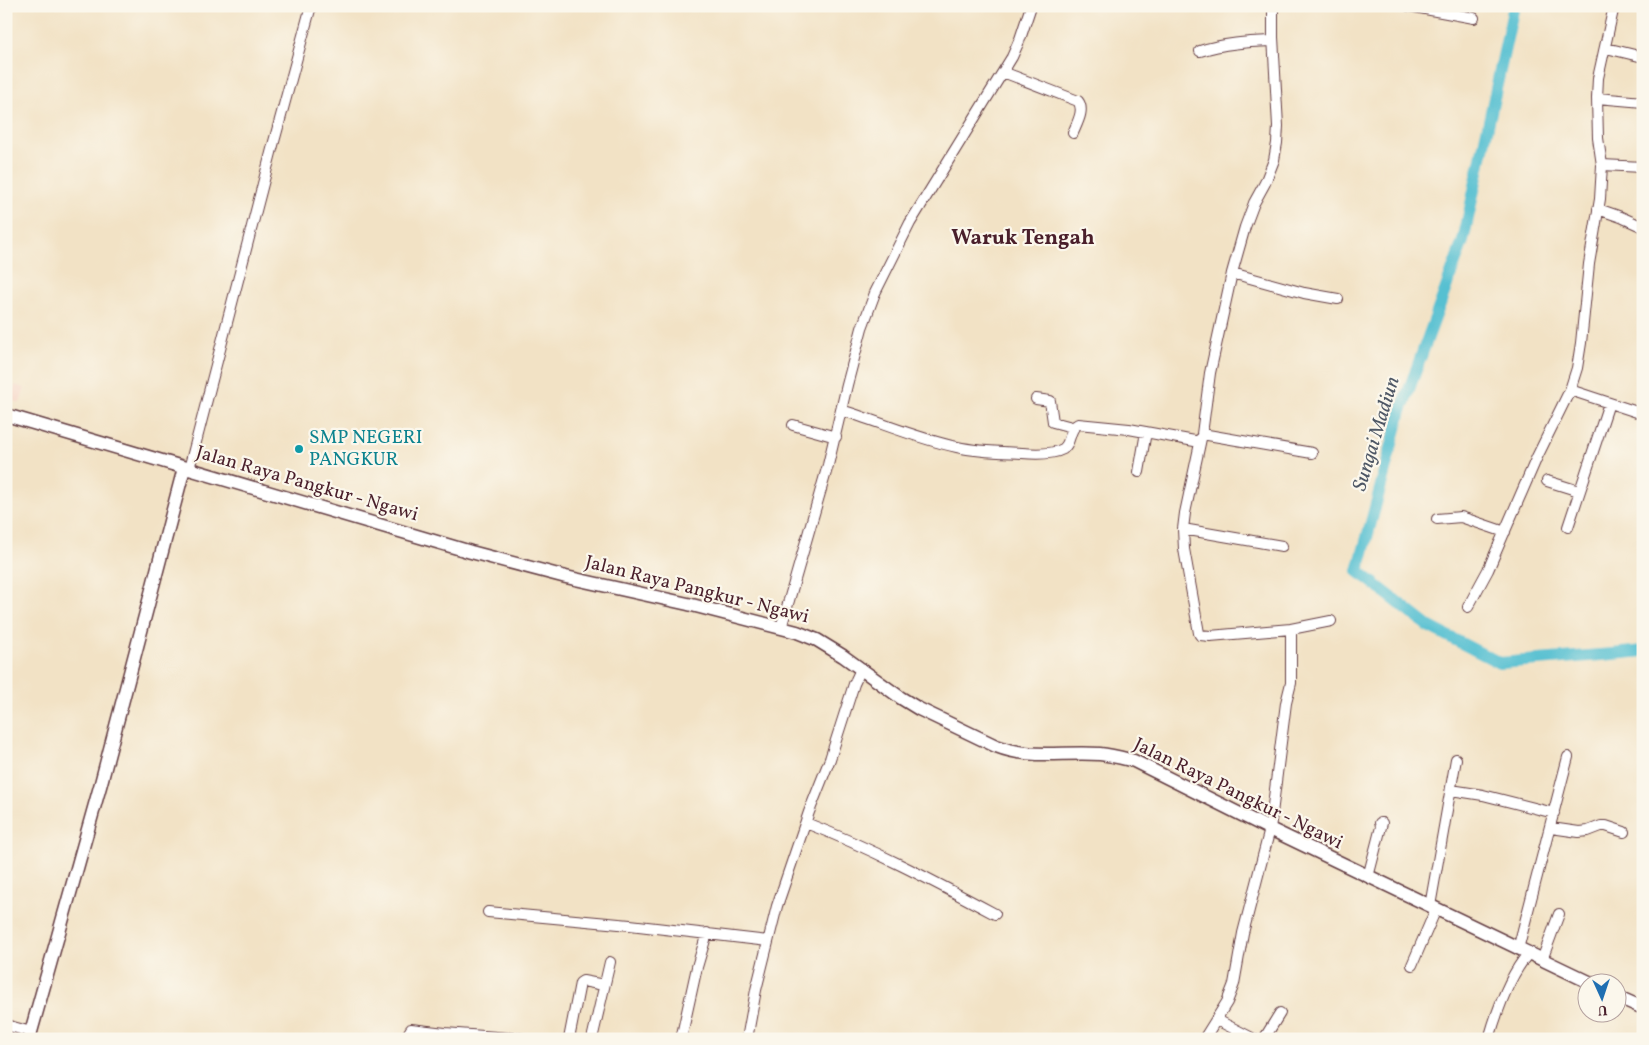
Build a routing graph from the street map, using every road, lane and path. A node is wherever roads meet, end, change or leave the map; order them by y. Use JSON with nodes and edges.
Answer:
{"nodes":[{"id":1,"x":311,"y":6,"type":"edge"},
{"id":2,"x":1031,"y":6,"type":"edge"},
{"id":3,"x":1273,"y":6,"type":"edge"},
{"id":4,"x":1409,"y":6,"type":"edge"},
{"id":5,"x":1614,"y":6,"type":"edge"},
{"id":6,"x":1474,"y":18,"type":"dead end"},
{"id":7,"x":1273,"y":41,"type":"junction"},
{"id":8,"x":1606,"y":48,"type":"junction"},
{"id":9,"x":1200,"y":51,"type":"dead end"},
{"id":10,"x":1643,"y":57,"type":"edge"},
{"id":11,"x":1003,"y":72,"type":"junction"},
{"id":12,"x":1597,"y":98,"type":"junction"},
{"id":13,"x":1643,"y":102,"type":"edge"},
{"id":14,"x":1073,"y":133,"type":"dead end"},
{"id":15,"x":1602,"y":165,"type":"junction"},
{"id":16,"x":1643,"y":167,"type":"edge"},
{"id":17,"x":1598,"y":209,"type":"junction"},
{"id":18,"x":1643,"y":227,"type":"edge"},
{"id":19,"x":1232,"y":273,"type":"junction"},
{"id":20,"x":1338,"y":299,"type":"dead end"},
{"id":21,"x":1570,"y":390,"type":"junction"},
{"id":22,"x":1036,"y":399,"type":"dead end"},
{"id":23,"x":1609,"y":402,"type":"junction"},
{"id":24,"x":841,"y":410,"type":"junction"},
{"id":25,"x":1643,"y":414,"type":"edge"},
{"id":26,"x":6,"y":415,"type":"edge"},
{"id":27,"x":793,"y":425,"type":"dead end"},
{"id":28,"x":1072,"y":427,"type":"junction"},
{"id":29,"x":1146,"y":432,"type":"junction"},
{"id":30,"x":836,"y":436,"type":"junction"},
{"id":31,"x":1201,"y":438,"type":"junction"},
{"id":32,"x":1312,"y":454,"type":"dead end"},
{"id":33,"x":186,"y":469,"type":"junction"},
{"id":34,"x":1139,"y":472,"type":"dead end"},
{"id":35,"x":1547,"y":481,"type":"dead end"},
{"id":36,"x":1580,"y":491,"type":"junction"},
{"id":37,"x":1436,"y":519,"type":"dead end"},
{"id":38,"x":1568,"y":527,"type":"dead end"},
{"id":39,"x":1184,"y":529,"type":"junction"},
{"id":40,"x":1505,"y":532,"type":"junction"},
{"id":41,"x":1282,"y":546,"type":"dead end"},
{"id":42,"x":1468,"y":607,"type":"dead end"},
{"id":43,"x":1331,"y":621,"type":"dead end"},
{"id":44,"x":781,"y":628,"type":"junction"},
{"id":45,"x":1291,"y":629,"type":"junction"},
{"id":46,"x":861,"y":669,"type":"junction"},
{"id":47,"x":1568,"y":758,"type":"dead end"},
{"id":48,"x":1456,"y":759,"type":"dead end"},
{"id":49,"x":1451,"y":790,"type":"junction"},
{"id":50,"x":1554,"y":813,"type":"junction"},
{"id":51,"x":806,"y":823,"type":"junction"},
{"id":52,"x":1380,"y":823,"type":"dead end"},
{"id":53,"x":1551,"y":828,"type":"junction"},
{"id":54,"x":1270,"y":829,"type":"junction"},
{"id":55,"x":1624,"y":832,"type":"dead end"},
{"id":56,"x":1368,"y":877,"type":"junction"},
{"id":57,"x":1433,"y":907,"type":"junction"},
{"id":58,"x":488,"y":912,"type":"dead end"},
{"id":59,"x":995,"y":914,"type":"dead end"},
{"id":60,"x":1559,"y":914,"type":"dead end"},
{"id":61,"x":707,"y":933,"type":"junction"},
{"id":62,"x":768,"y":941,"type":"junction"},
{"id":63,"x":1523,"y":952,"type":"junction"},
{"id":64,"x":1542,"y":960,"type":"junction"},
{"id":65,"x":610,"y":962,"type":"dead end"},
{"id":66,"x":1412,"y":965,"type":"dead end"},
{"id":67,"x":1576,"y":976,"type":"edge"},
{"id":68,"x":604,"y":985,"type":"junction"},
{"id":69,"x":1626,"y":1000,"type":"edge"},
{"id":70,"x":1643,"y":1008,"type":"edge"},
{"id":71,"x":1280,"y":1013,"type":"dead end"},
{"id":72,"x":1217,"y":1020,"type":"junction"},
{"id":73,"x":6,"y":1025,"type":"edge"},
{"id":74,"x":30,"y":1035,"type":"edge"},
{"id":75,"x":459,"y":1036,"type":"edge"},
{"id":76,"x":405,"y":1039,"type":"edge"},
{"id":77,"x":524,"y":1039,"type":"edge"},
{"id":78,"x":568,"y":1039,"type":"edge"},
{"id":79,"x":592,"y":1039,"type":"edge"},
{"id":80,"x":681,"y":1039,"type":"edge"},
{"id":81,"x":747,"y":1039,"type":"edge"},
{"id":82,"x":1204,"y":1039,"type":"edge"},
{"id":83,"x":1254,"y":1039,"type":"edge"},
{"id":84,"x":1264,"y":1039,"type":"edge"},
{"id":85,"x":1489,"y":1039,"type":"edge"}],
"edges":[{"from":1,"to":33,"type":"street"},
{"from":2,"to":11,"type":"street"},
{"from":3,"to":7,"type":"street"},
{"from":4,"to":6,"type":"street"},
{"from":5,"to":8,"type":"street"},
{"from":7,"to":9,"type":"street"},
{"from":7,"to":19,"type":"street"},
{"from":8,"to":10,"type":"street"},
{"from":8,"to":12,"type":"street"},
{"from":11,"to":14,"type":"street"},
{"from":11,"to":24,"type":"street"},
{"from":12,"to":13,"type":"street"},
{"from":12,"to":15,"type":"street"},
{"from":15,"to":16,"type":"street"},
{"from":15,"to":17,"type":"street"},
{"from":17,"to":18,"type":"street"},
{"from":17,"to":21,"type":"street"},
{"from":19,"to":20,"type":"street"},
{"from":19,"to":31,"type":"street"},
{"from":21,"to":23,"type":"street"},
{"from":21,"to":40,"type":"street"},
{"from":22,"to":28,"type":"street"},
{"from":23,"to":25,"type":"street"},
{"from":23,"to":36,"type":"street"},
{"from":24,"to":28,"type":"street"},
{"from":24,"to":30,"type":"street"},
{"from":26,"to":33,"type":"main road","name":"Jalan Raya Pangkur - Ngawi"},
{"from":27,"to":30,"type":"street"},
{"from":28,"to":29,"type":"street"},
{"from":29,"to":31,"type":"street"},
{"from":29,"to":34,"type":"street"},
{"from":30,"to":44,"type":"street"},
{"from":31,"to":32,"type":"street"},
{"from":31,"to":39,"type":"street"},
{"from":33,"to":44,"type":"main road","name":"Jalan Raya Pangkur - Ngawi"},
{"from":33,"to":74,"type":"main road"},
{"from":35,"to":36,"type":"street"},
{"from":36,"to":38,"type":"street"},
{"from":37,"to":40,"type":"street"},
{"from":39,"to":41,"type":"street"},
{"from":39,"to":45,"type":"street"},
{"from":40,"to":42,"type":"street"},
{"from":43,"to":45,"type":"street"},
{"from":44,"to":46,"type":"main road","name":"Jalan Raya Pangkur - Ngawi"},
{"from":45,"to":54,"type":"street"},
{"from":46,"to":51,"type":"street"},
{"from":46,"to":54,"type":"main road","name":"Jalan Raya Pangkur - Ngawi"},
{"from":47,"to":50,"type":"street"},
{"from":48,"to":49,"type":"street"},
{"from":49,"to":50,"type":"street"},
{"from":49,"to":57,"type":"street"},
{"from":50,"to":53,"type":"street"},
{"from":51,"to":59,"type":"street"},
{"from":51,"to":62,"type":"street"},
{"from":52,"to":56,"type":"street"},
{"from":53,"to":55,"type":"street"},
{"from":53,"to":63,"type":"street"},
{"from":54,"to":56,"type":"main road","name":"Jalan Raya Pangkur - Ngawi"},
{"from":54,"to":72,"type":"street"},
{"from":56,"to":57,"type":"main road","name":"Jalan Raya Pangkur - Ngawi"},
{"from":57,"to":63,"type":"main road","name":"Jalan Raya Pangkur - Ngawi"},
{"from":57,"to":66,"type":"street"},
{"from":58,"to":61,"type":"street"},
{"from":60,"to":64,"type":"street"},
{"from":61,"to":62,"type":"street"},
{"from":61,"to":80,"type":"street"},
{"from":62,"to":81,"type":"street"},
{"from":63,"to":64,"type":"main road","name":"Jalan Raya Pangkur - Ngawi"},
{"from":63,"to":85,"type":"street"},
{"from":64,"to":67,"type":"main road","name":"Jalan Raya Pangkur - Ngawi"},
{"from":65,"to":68,"type":"street"},
{"from":68,"to":78,"type":"street"},
{"from":68,"to":79,"type":"street"},
{"from":69,"to":70,"type":"main road"},
{"from":71,"to":84,"type":"street"},
{"from":72,"to":82,"type":"street"},
{"from":72,"to":83,"type":"street"},
{"from":73,"to":74,"type":"street"},
{"from":75,"to":76,"type":"street"},
{"from":75,"to":77,"type":"street"}]}
